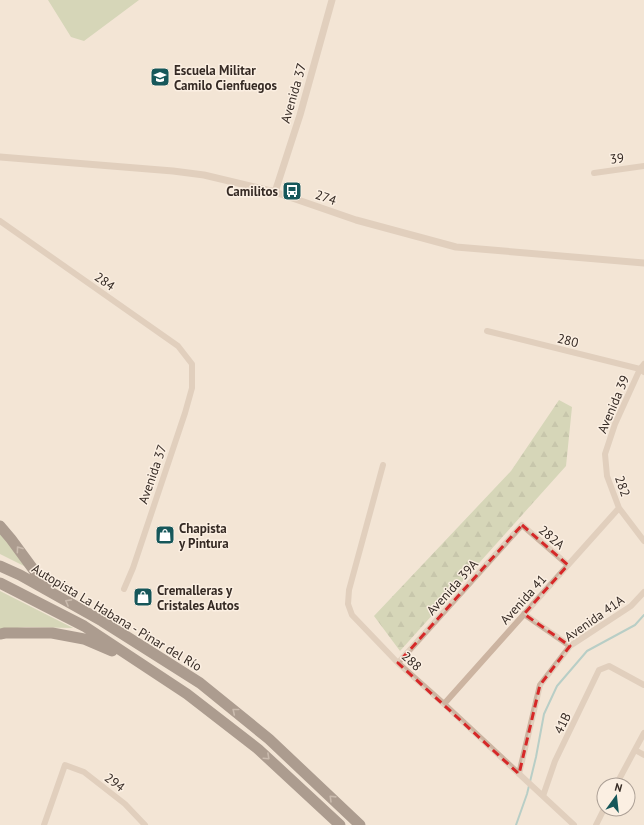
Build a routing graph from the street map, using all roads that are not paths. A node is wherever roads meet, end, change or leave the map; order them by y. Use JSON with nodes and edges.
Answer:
{"nodes":[{"id":1,"x":332,"y":0,"type":"edge"},
{"id":2,"x":0,"y":157,"type":"edge"},
{"id":3,"x":644,"y":166,"type":"edge"},
{"id":4,"x":594,"y":173,"type":"dead end"},
{"id":5,"x":275,"y":192,"type":"junction"},
{"id":6,"x":0,"y":221,"type":"edge"},
{"id":7,"x":644,"y":263,"type":"edge"},
{"id":8,"x":487,"y":331,"type":"dead end"},
{"id":9,"x":192,"y":364,"type":"joint"},
{"id":10,"x":644,"y":364,"type":"edge"},
{"id":11,"x":642,"y":371,"type":"edge"},
{"id":12,"x":605,"y":454,"type":"joint"},
{"id":13,"x":383,"y":465,"type":"dead end"},
{"id":14,"x":619,"y":508,"type":"junction"},
{"id":15,"x":522,"y":525,"type":"joint"},
{"id":16,"x":0,"y":526,"type":"edge"},
{"id":17,"x":644,"y":541,"type":"edge"},
{"id":18,"x":568,"y":565,"type":"junction"},
{"id":19,"x":0,"y":566,"type":"edge"},
{"id":20,"x":0,"y":583,"type":"edge"},
{"id":21,"x":124,"y":588,"type":"dead end"},
{"id":22,"x":50,"y":592,"type":"junction"},
{"id":23,"x":644,"y":592,"type":"edge"},
{"id":24,"x":524,"y":614,"type":"junction"},
{"id":25,"x":0,"y":634,"type":"edge"},
{"id":26,"x":570,"y":646,"type":"junction"},
{"id":27,"x":398,"y":664,"type":"junction"},
{"id":28,"x":644,"y":685,"type":"edge"},
{"id":29,"x":187,"y":694,"type":"junction"},
{"id":30,"x":444,"y":704,"type":"junction"},
{"id":31,"x":644,"y":733,"type":"edge"},
{"id":32,"x":635,"y":750,"type":"junction"},
{"id":33,"x":644,"y":755,"type":"edge"},
{"id":34,"x":519,"y":774,"type":"junction"},
{"id":35,"x":620,"y":777,"type":"edge"},
{"id":36,"x":543,"y":796,"type":"junction"},
{"id":37,"x":44,"y":825,"type":"edge"},
{"id":38,"x":145,"y":825,"type":"edge"},
{"id":39,"x":340,"y":825,"type":"edge"},
{"id":40,"x":360,"y":825,"type":"edge"},
{"id":41,"x":574,"y":825,"type":"edge"}],
"edges":[{"from":1,"to":5,"type":"street","name":"Avenida 37"},
{"from":2,"to":5,"type":"street","name":"274"},
{"from":3,"to":4,"type":"street","name":"39"},
{"from":5,"to":7,"type":"street","name":"274"},
{"from":6,"to":9,"type":"street","name":"284"},
{"from":8,"to":11,"type":"street","name":"280"},
{"from":9,"to":21,"type":"street","name":"Avenida 37"},
{"from":10,"to":11,"type":"street","name":"Avenida 39"},
{"from":11,"to":12,"type":"street","name":"Avenida 39"},
{"from":12,"to":14,"type":"street","name":"282"},
{"from":13,"to":27,"type":"street","name":"288"},
{"from":14,"to":17,"type":"street","name":"282"},
{"from":14,"to":18,"type":"street","name":"Avenida 41"},
{"from":15,"to":18,"type":"street","name":"282A"},
{"from":15,"to":27,"type":"street","name":"Avenida 39A"},
{"from":22,"to":16,"type":"highway","one_way":true},
{"from":18,"to":24,"type":"street","name":"Avenida 41"},
{"from":19,"to":22,"type":"highway","name":"Autopista La Habana - Pinar del Río"},
{"from":20,"to":29,"type":"highway","name":"Autopista La Habana - Pinar del Río"},
{"from":40,"to":22,"type":"highway","name":"Autopista La Habana - Pinar del Río","one_way":true},
{"from":23,"to":26,"type":"street","name":"Avenida 41A"},
{"from":24,"to":26,"type":"street"},
{"from":24,"to":30,"type":"street","name":"Avenida 41"},
{"from":25,"to":29,"type":"highway"},
{"from":26,"to":34,"type":"street","name":"Avenida 41A"},
{"from":27,"to":30,"type":"street","name":"288"},
{"from":28,"to":36,"type":"street","name":"41B"},
{"from":29,"to":39,"type":"highway","name":"Autopista La Habana - Pinar del Río","one_way":true},
{"from":30,"to":34,"type":"street","name":"288"},
{"from":31,"to":32,"type":"street"},
{"from":32,"to":33,"type":"street"},
{"from":32,"to":35,"type":"street"},
{"from":34,"to":36,"type":"street","name":"288"},
{"from":36,"to":41,"type":"street","name":"288"},
{"from":37,"to":38,"type":"street","name":"294"}]}
